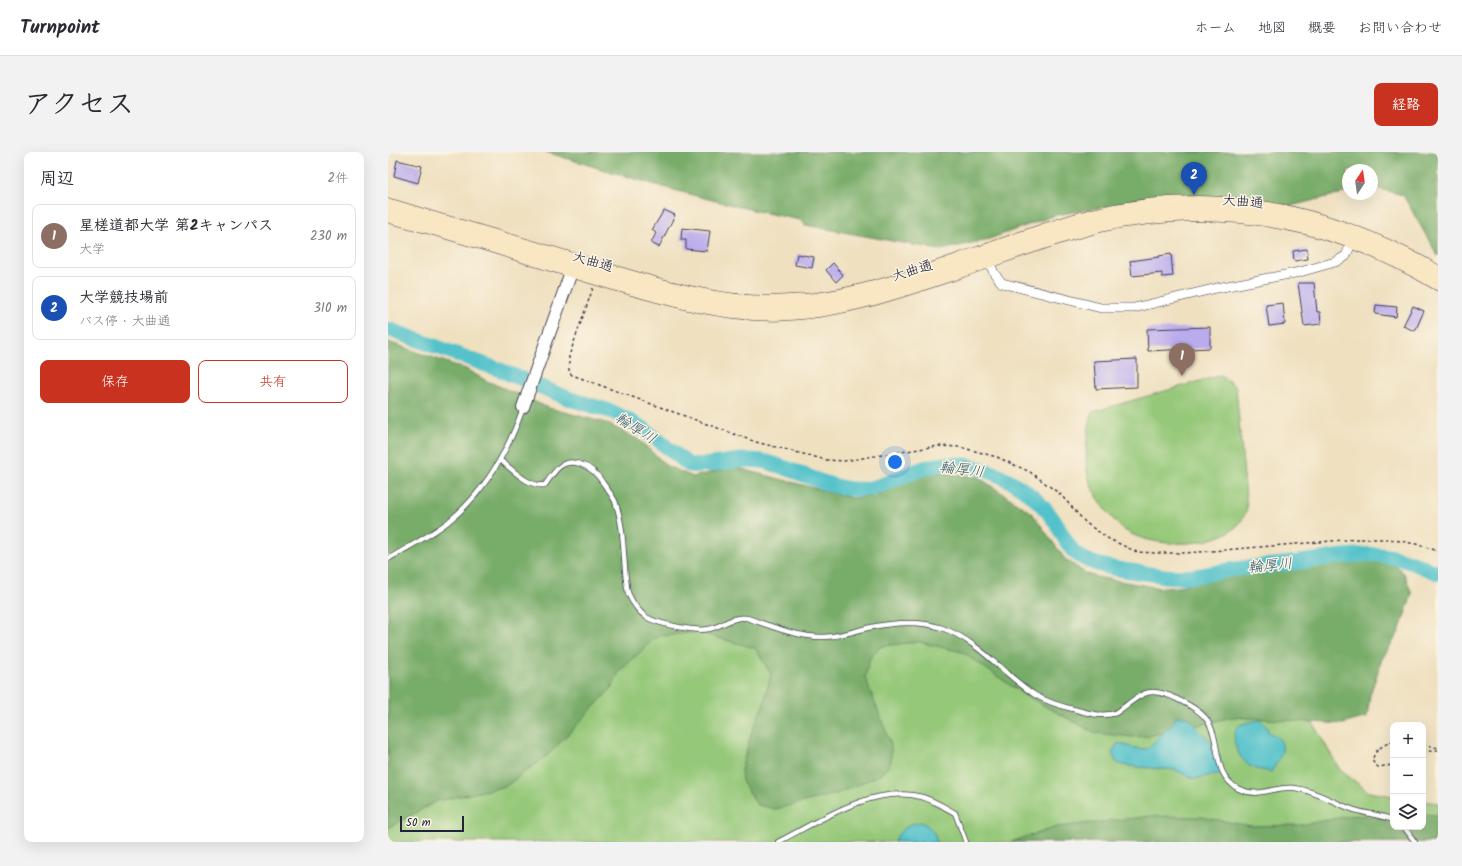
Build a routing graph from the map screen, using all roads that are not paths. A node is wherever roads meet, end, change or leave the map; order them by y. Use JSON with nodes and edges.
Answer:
{"nodes":[{"id":1,"x":388,"y":205,"type":"edge"},
{"id":2,"x":388,"y":216,"type":"edge"},
{"id":3,"x":1354,"y":236,"type":"junction"},
{"id":4,"x":987,"y":256,"type":"junction"},
{"id":5,"x":574,"y":266,"type":"junction"},
{"id":6,"x":1438,"y":272,"type":"edge"},
{"id":7,"x":1438,"y":284,"type":"edge"},
{"id":8,"x":523,"y":407,"type":"joint"},
{"id":9,"x":500,"y":460,"type":"junction"},
{"id":10,"x":388,"y":559,"type":"edge"},
{"id":11,"x":1390,"y":819,"type":"edge"},
{"id":12,"x":1406,"y":830,"type":"edge"},
{"id":13,"x":778,"y":842,"type":"edge"},
{"id":14,"x":966,"y":842,"type":"edge"},
{"id":15,"x":1414,"y":842,"type":"edge"}],
"edges":[{"from":1,"to":5,"type":"main road","name":"大曲通"},
{"from":2,"to":5,"type":"main road","name":"大曲通"},
{"from":3,"to":4,"type":"main road","name":"大曲通"},
{"from":3,"to":4,"type":"street"},
{"from":3,"to":6,"type":"main road","name":"大曲通"},
{"from":3,"to":7,"type":"main road","name":"大曲通"},
{"from":4,"to":5,"type":"main road","name":"大曲通"},
{"from":4,"to":5,"type":"main road","name":"大曲通"},
{"from":5,"to":8,"type":"street"},
{"from":8,"to":9,"type":"lane"},
{"from":9,"to":10,"type":"lane"},
{"from":9,"to":11,"type":"lane"},
{"from":12,"to":15,"type":"lane"},
{"from":13,"to":14,"type":"lane"}]}
